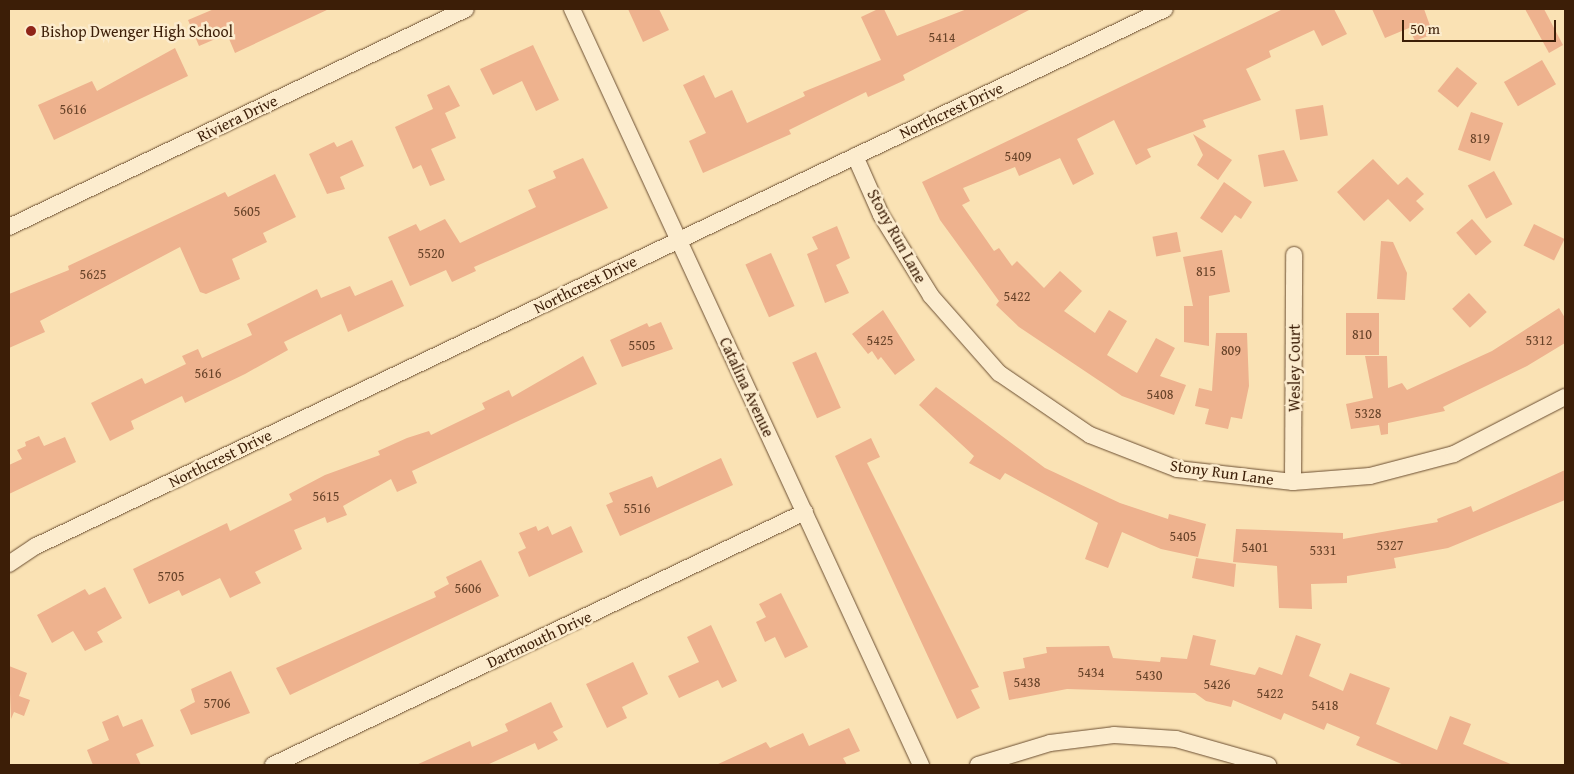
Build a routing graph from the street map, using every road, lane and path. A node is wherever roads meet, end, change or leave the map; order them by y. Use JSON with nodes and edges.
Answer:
{"nodes":[{"id":1,"x":466,"y":9,"type":"edge"},
{"id":2,"x":572,"y":9,"type":"edge"},
{"id":3,"x":1164,"y":9,"type":"edge"},
{"id":4,"x":855,"y":156,"type":"junction"},
{"id":5,"x":9,"y":227,"type":"edge"},
{"id":6,"x":678,"y":240,"type":"junction"},
{"id":7,"x":1294,"y":255,"type":"dead end"},
{"id":8,"x":1565,"y":397,"type":"edge"},
{"id":9,"x":1293,"y":482,"type":"junction"},
{"id":10,"x":805,"y":512,"type":"junction"},
{"id":11,"x":9,"y":564,"type":"edge"},
{"id":12,"x":273,"y":765,"type":"edge"},
{"id":13,"x":921,"y":765,"type":"edge"},
{"id":14,"x":978,"y":765,"type":"edge"},
{"id":15,"x":1268,"y":765,"type":"edge"}],
"edges":[{"from":1,"to":5,"type":"street","name":"Riviera Drive"},
{"from":2,"to":6,"type":"street","name":"Catalina Avenue"},
{"from":3,"to":4,"type":"street","name":"Northcrest Drive"},
{"from":4,"to":6,"type":"street","name":"Northcrest Drive"},
{"from":4,"to":9,"type":"street","name":"Stony Run Lane"},
{"from":6,"to":10,"type":"street","name":"Catalina Avenue"},
{"from":6,"to":11,"type":"street","name":"Northcrest Drive"},
{"from":7,"to":9,"type":"street","name":"Wesley Court"},
{"from":8,"to":9,"type":"street","name":"Stony Run Lane"},
{"from":10,"to":12,"type":"street","name":"Dartmouth Drive"},
{"from":10,"to":13,"type":"street","name":"Catalina Avenue"},
{"from":14,"to":15,"type":"street"}]}
